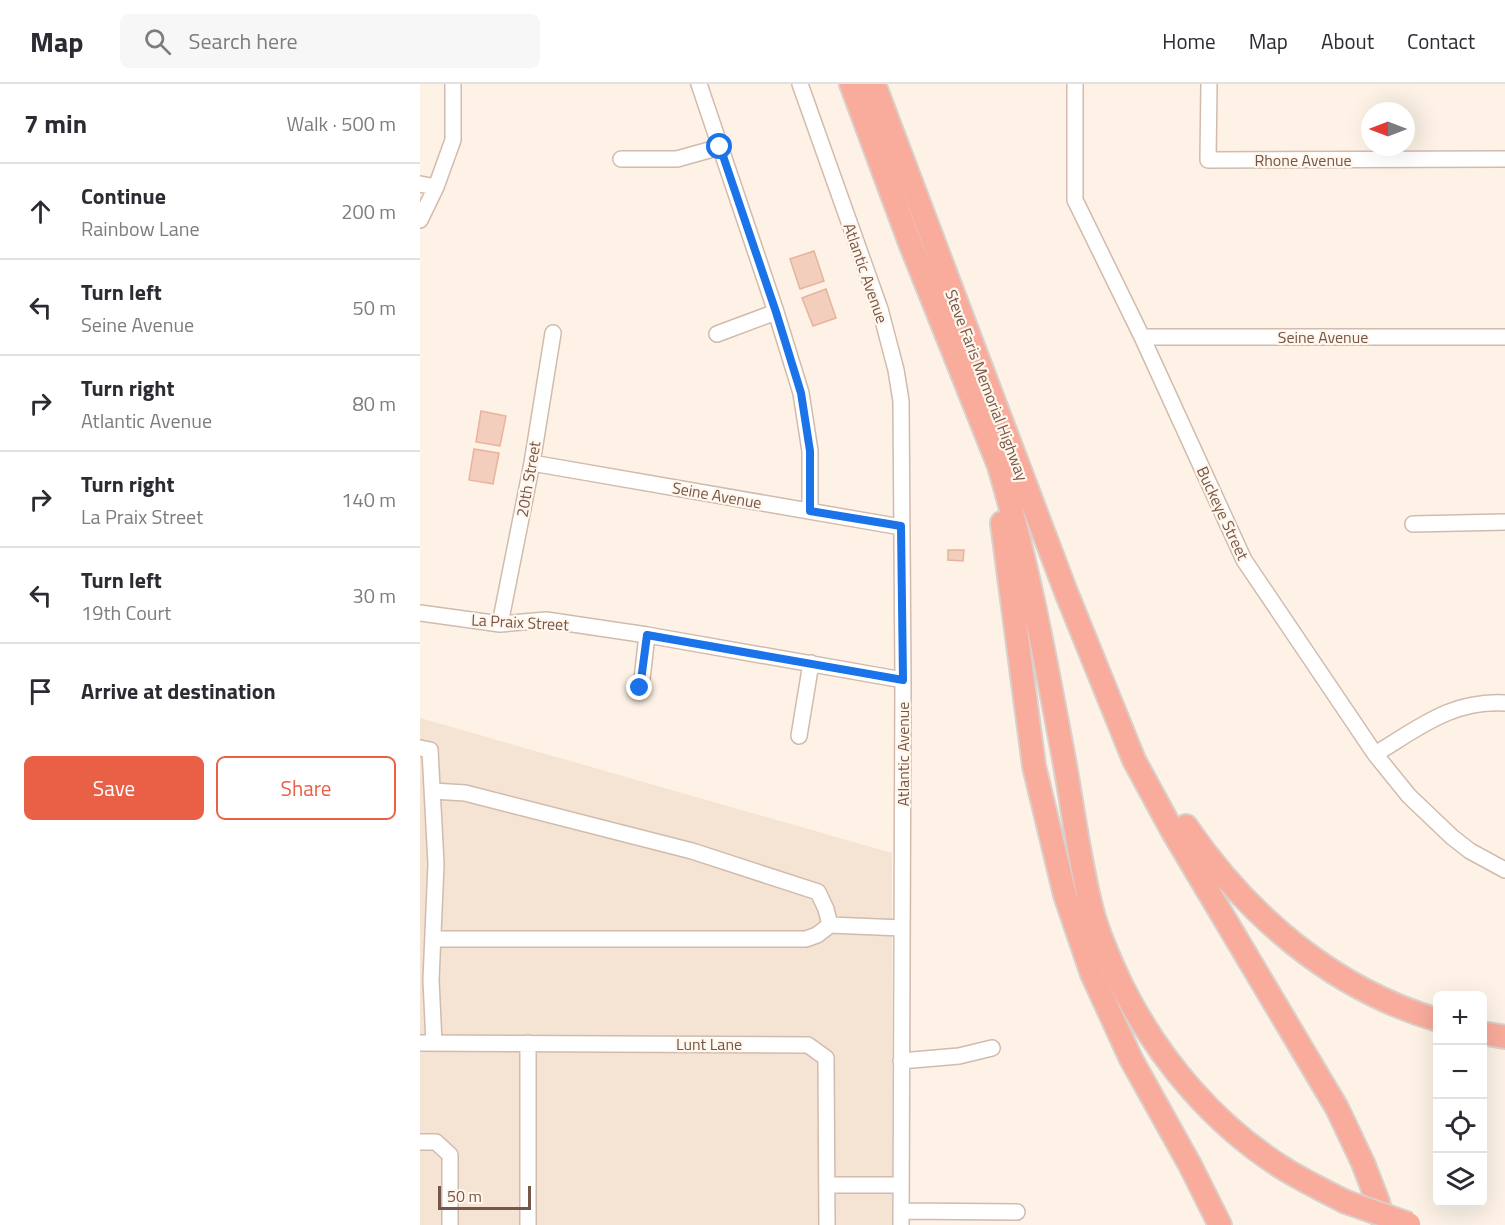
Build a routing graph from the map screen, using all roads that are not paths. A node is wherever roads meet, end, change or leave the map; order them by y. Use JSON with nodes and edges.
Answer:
{"nodes":[{"id":1,"x":453,"y":84,"type":"edge"},
{"id":2,"x":699,"y":84,"type":"edge"},
{"id":3,"x":800,"y":84,"type":"edge"},
{"id":4,"x":851,"y":84,"type":"edge"},
{"id":5,"x":874,"y":84,"type":"edge"},
{"id":6,"x":1075,"y":84,"type":"edge"},
{"id":7,"x":1209,"y":84,"type":"edge"},
{"id":8,"x":720,"y":147,"type":"junction"},
{"id":9,"x":621,"y":159,"type":"dead end"},
{"id":10,"x":1505,"y":159,"type":"edge"},
{"id":11,"x":420,"y":184,"type":"edge"},
{"id":12,"x":436,"y":187,"type":"junction"},
{"id":13,"x":420,"y":220,"type":"edge"},
{"id":14,"x":910,"y":243,"type":"junction"},
{"id":15,"x":776,"y":312,"type":"junction"},
{"id":16,"x":553,"y":333,"type":"dead end"},
{"id":17,"x":717,"y":334,"type":"dead end"},
{"id":18,"x":1142,"y":337,"type":"junction"},
{"id":19,"x":1505,"y":337,"type":"edge"},
{"id":20,"x":532,"y":463,"type":"junction"},
{"id":21,"x":810,"y":511,"type":"junction"},
{"id":22,"x":1505,"y":522,"type":"edge"},
{"id":23,"x":1413,"y":525,"type":"dead end"},
{"id":24,"x":901,"y":526,"type":"junction"},
{"id":25,"x":420,"y":613,"type":"edge"},
{"id":26,"x":500,"y":624,"type":"junction"},
{"id":27,"x":647,"y":635,"type":"junction"},
{"id":28,"x":811,"y":663,"type":"junction"},
{"id":29,"x":903,"y":680,"type":"junction"},
{"id":30,"x":1104,"y":685,"type":"junction"},
{"id":31,"x":640,"y":688,"type":"dead end"},
{"id":32,"x":1505,"y":703,"type":"edge"},
{"id":33,"x":799,"y":736,"type":"dead end"},
{"id":34,"x":420,"y":748,"type":"edge"},
{"id":35,"x":1375,"y":754,"type":"junction"},
{"id":36,"x":433,"y":791,"type":"junction"},
{"id":37,"x":1505,"y":870,"type":"edge"},
{"id":38,"x":830,"y":925,"type":"junction"},
{"id":39,"x":902,"y":928,"type":"junction"},
{"id":40,"x":434,"y":939,"type":"junction"},
{"id":41,"x":1433,"y":1018,"type":"edge"},
{"id":42,"x":1487,"y":1034,"type":"edge"},
{"id":43,"x":1505,"y":1037,"type":"edge"},
{"id":44,"x":427,"y":1043,"type":"edge"},
{"id":45,"x":528,"y":1043,"type":"junction"},
{"id":46,"x":992,"y":1048,"type":"dead end"},
{"id":47,"x":901,"y":1061,"type":"junction"},
{"id":48,"x":420,"y":1142,"type":"edge"},
{"id":49,"x":827,"y":1185,"type":"junction"},
{"id":50,"x":901,"y":1185,"type":"junction"},
{"id":51,"x":1017,"y":1212,"type":"dead end"},
{"id":52,"x":901,"y":1218,"type":"edge"},
{"id":53,"x":450,"y":1225,"type":"edge"},
{"id":54,"x":528,"y":1225,"type":"edge"},
{"id":55,"x":827,"y":1225,"type":"edge"},
{"id":56,"x":1220,"y":1225,"type":"edge"},
{"id":57,"x":1384,"y":1225,"type":"edge"},
{"id":58,"x":1409,"y":1225,"type":"edge"}],
"edges":[{"from":1,"to":12,"type":"street"},
{"from":2,"to":8,"type":"street"},
{"from":3,"to":24,"type":"street","name":"Atlantic Avenue"},
{"from":4,"to":14,"type":"highway"},
{"from":5,"to":30,"type":"highway","name":"Steve Faris Memorial Highway"},
{"from":6,"to":18,"type":"street","name":"Buckeye Street"},
{"from":7,"to":10,"type":"street","name":"Rhone Avenue"},
{"from":8,"to":9,"type":"street"},
{"from":8,"to":15,"type":"street"},
{"from":11,"to":12,"type":"street"},
{"from":12,"to":13,"type":"street"},
{"from":14,"to":56,"type":"highway"},
{"from":14,"to":58,"type":"highway","bridge":true},
{"from":15,"to":17,"type":"street"},
{"from":15,"to":21,"type":"street"},
{"from":16,"to":20,"type":"street","name":"20th Street"},
{"from":18,"to":19,"type":"street","name":"Seine Avenue"},
{"from":18,"to":35,"type":"street","name":"Buckeye Street"},
{"from":20,"to":21,"type":"street","name":"Seine Avenue"},
{"from":20,"to":26,"type":"street","name":"20th Street"},
{"from":21,"to":24,"type":"street","name":"Seine Avenue"},
{"from":22,"to":23,"type":"street"},
{"from":24,"to":29,"type":"street","name":"Atlantic Avenue"},
{"from":25,"to":26,"type":"street","name":"La Praix Street"},
{"from":26,"to":27,"type":"street","name":"La Praix Street"},
{"from":27,"to":28,"type":"street","name":"La Praix Street"},
{"from":27,"to":31,"type":"street"},
{"from":28,"to":29,"type":"street","name":"La Praix Street"},
{"from":28,"to":33,"type":"street"},
{"from":29,"to":39,"type":"street","name":"Atlantic Avenue"},
{"from":30,"to":41,"type":"highway"},
{"from":30,"to":57,"type":"highway"},
{"from":32,"to":35,"type":"street"},
{"from":34,"to":36,"type":"street"},
{"from":35,"to":37,"type":"street","name":"Buckeye Street"},
{"from":36,"to":38,"type":"street"},
{"from":36,"to":40,"type":"street"},
{"from":38,"to":39,"type":"street"},
{"from":38,"to":40,"type":"street"},
{"from":39,"to":47,"type":"street","name":"Atlantic Avenue"},
{"from":40,"to":44,"type":"street"},
{"from":42,"to":43,"type":"highway"},
{"from":44,"to":45,"type":"street","name":"Lunt Lane"},
{"from":45,"to":49,"type":"street","name":"Lunt Lane"},
{"from":45,"to":54,"type":"street"},
{"from":46,"to":47,"type":"street"},
{"from":47,"to":50,"type":"street","name":"Atlantic Avenue"},
{"from":48,"to":53,"type":"street"},
{"from":49,"to":50,"type":"street"},
{"from":49,"to":55,"type":"street","name":"Lunt Lane"},
{"from":50,"to":52,"type":"street","name":"Atlantic Avenue"},
{"from":51,"to":52,"type":"street"}]}
